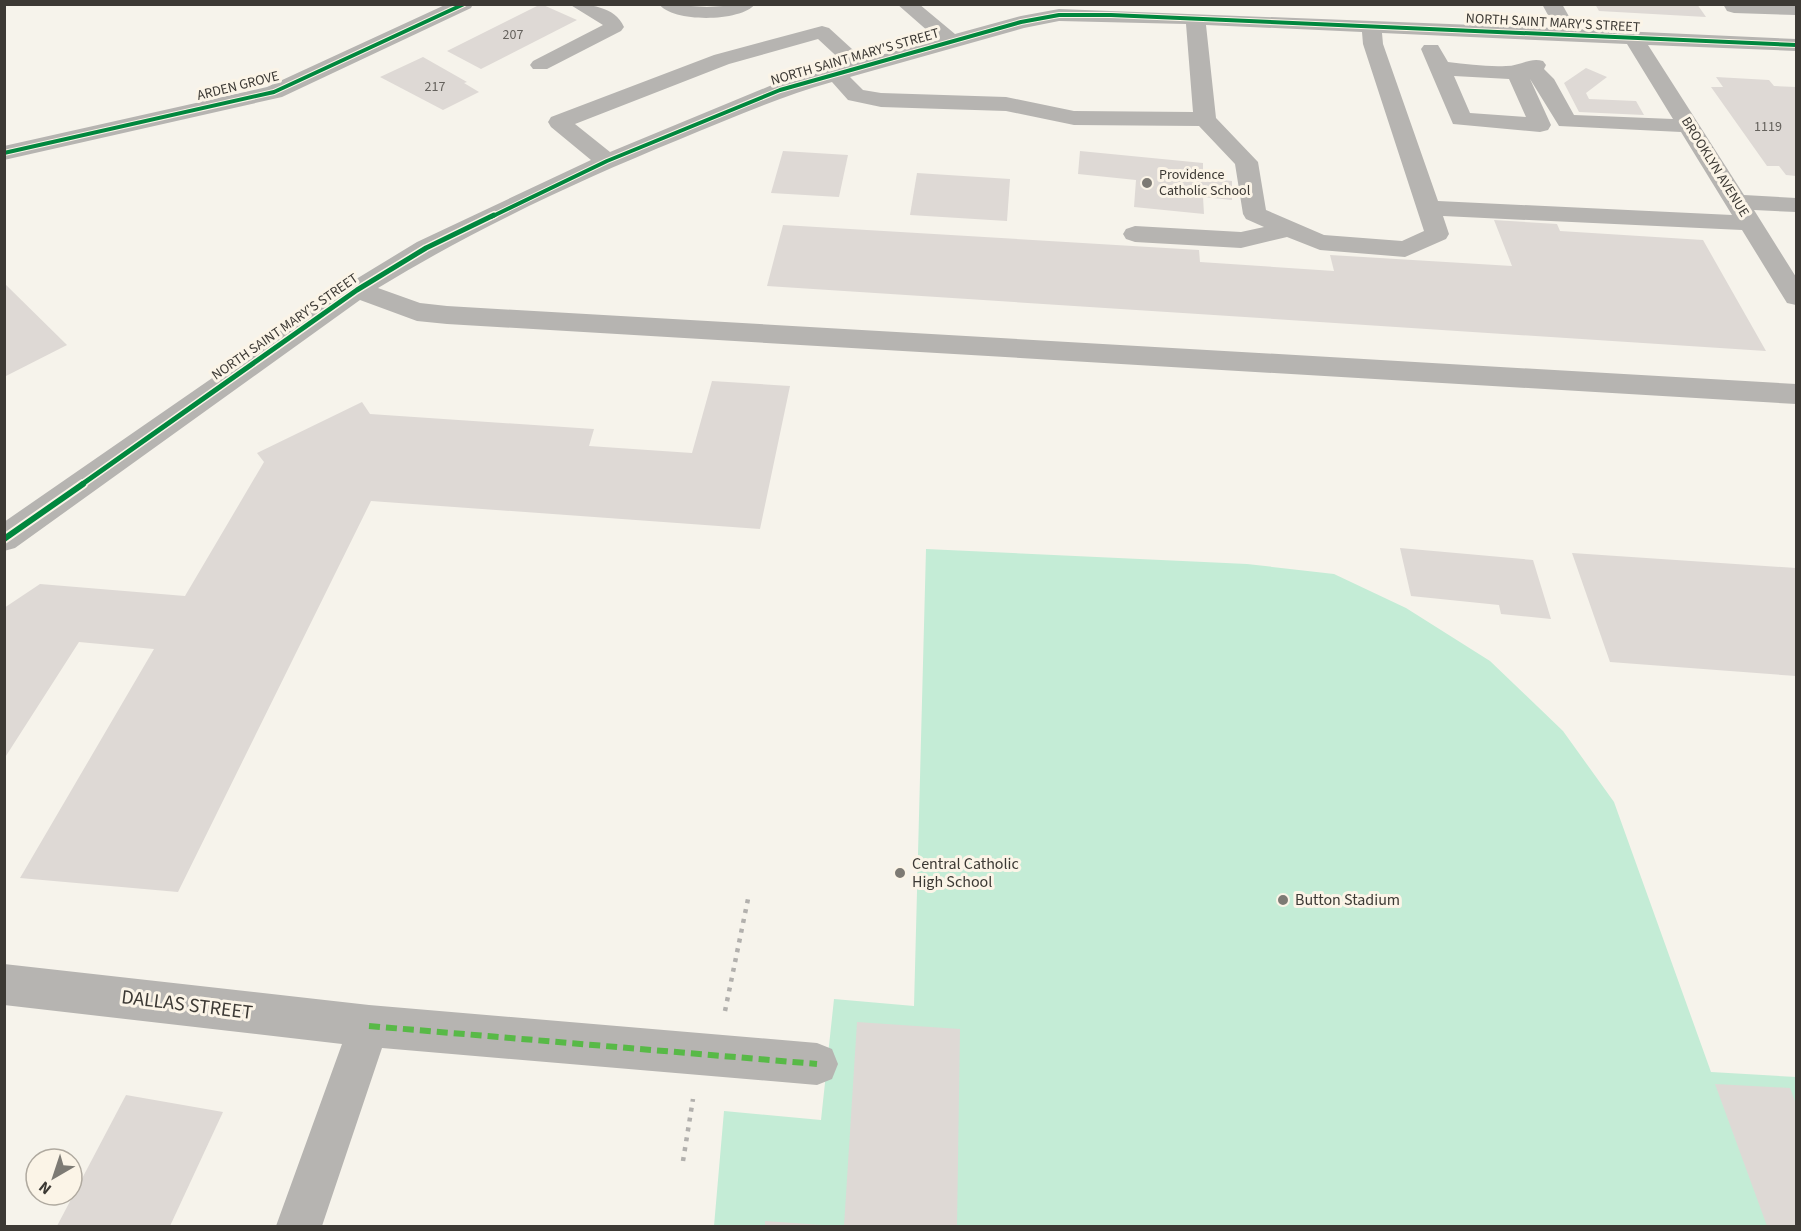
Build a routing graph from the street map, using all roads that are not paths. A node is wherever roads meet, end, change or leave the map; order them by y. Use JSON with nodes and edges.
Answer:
{"nodes":[{"id":1,"x":464,"y":4,"type":"edge"},
{"id":2,"x":578,"y":4,"type":"edge"},
{"id":3,"x":668,"y":4,"type":"edge"},
{"id":4,"x":746,"y":4,"type":"edge"},
{"id":5,"x":906,"y":4,"type":"edge"},
{"id":6,"x":1552,"y":4,"type":"edge"},
{"id":7,"x":1732,"y":4,"type":"edge"},
{"id":8,"x":1797,"y":9,"type":"edge"},
{"id":9,"x":1195,"y":19,"type":"junction"},
{"id":10,"x":1372,"y":27,"type":"junction"},
{"id":11,"x":1422,"y":29,"type":"junction"},
{"id":12,"x":1536,"y":34,"type":"junction"},
{"id":13,"x":1569,"y":35,"type":"junction"},
{"id":14,"x":1634,"y":39,"type":"junction"},
{"id":15,"x":952,"y":42,"type":"junction"},
{"id":16,"x":1797,"y":45,"type":"edge"},
{"id":17,"x":540,"y":65,"type":"dead end"},
{"id":18,"x":860,"y":67,"type":"junction"},
{"id":19,"x":1440,"y":68,"type":"junction"},
{"id":20,"x":1525,"y":71,"type":"junction"},
{"id":21,"x":836,"y":74,"type":"junction"},
{"id":22,"x":1205,"y":119,"type":"junction"},
{"id":23,"x":1567,"y":121,"type":"junction"},
{"id":24,"x":1540,"y":125,"type":"junction"},
{"id":25,"x":1690,"y":126,"type":"junction"},
{"id":26,"x":4,"y":153,"type":"edge"},
{"id":27,"x":607,"y":161,"type":"junction"},
{"id":28,"x":1737,"y":202,"type":"junction"},
{"id":29,"x":1797,"y":205,"type":"edge"},
{"id":30,"x":1429,"y":208,"type":"junction"},
{"id":31,"x":1750,"y":223,"type":"junction"},
{"id":32,"x":1289,"y":229,"type":"junction"},
{"id":33,"x":1135,"y":234,"type":"dead end"},
{"id":34,"x":357,"y":290,"type":"junction"},
{"id":35,"x":1797,"y":297,"type":"edge"},
{"id":36,"x":1797,"y":394,"type":"edge"},
{"id":37,"x":4,"y":539,"type":"edge"},
{"id":38,"x":4,"y":984,"type":"edge"},
{"id":39,"x":369,"y":1026,"type":"junction"},
{"id":40,"x":817,"y":1064,"type":"dead end"},
{"id":41,"x":299,"y":1227,"type":"edge"}],
"edges":[{"from":1,"to":26,"type":"street","name":"ARDEN GROVE"},
{"from":2,"to":17,"type":"street"},
{"from":3,"to":4,"type":"street"},
{"from":5,"to":15,"type":"street"},
{"from":6,"to":13,"type":"street"},
{"from":7,"to":8,"type":"street"},
{"from":9,"to":10,"type":"street","name":"NORTH SAINT MARY'S STREET"},
{"from":9,"to":15,"type":"street","name":"NORTH SAINT MARY'S STREET"},
{"from":9,"to":22,"type":"street"},
{"from":10,"to":11,"type":"street","name":"NORTH SAINT MARY'S STREET"},
{"from":10,"to":30,"type":"street"},
{"from":11,"to":12,"type":"street","name":"NORTH SAINT MARY'S STREET"},
{"from":11,"to":19,"type":"street"},
{"from":12,"to":13,"type":"street","name":"NORTH SAINT MARY'S STREET"},
{"from":12,"to":20,"type":"street"},
{"from":13,"to":14,"type":"street","name":"NORTH SAINT MARY'S STREET"},
{"from":14,"to":16,"type":"street","name":"NORTH SAINT MARY'S STREET"},
{"from":14,"to":25,"type":"street","name":"BROOKLYN AVENUE"},
{"from":15,"to":18,"type":"street","name":"NORTH SAINT MARY'S STREET"},
{"from":18,"to":21,"type":"street","name":"NORTH SAINT MARY'S STREET"},
{"from":18,"to":27,"type":"street"},
{"from":19,"to":20,"type":"street"},
{"from":19,"to":24,"type":"street"},
{"from":20,"to":23,"type":"street"},
{"from":20,"to":24,"type":"street"},
{"from":21,"to":22,"type":"street"},
{"from":21,"to":27,"type":"street","name":"NORTH SAINT MARY'S STREET"},
{"from":22,"to":32,"type":"street"},
{"from":23,"to":24,"type":"street"},
{"from":23,"to":25,"type":"street"},
{"from":25,"to":28,"type":"street","name":"BROOKLYN AVENUE"},
{"from":27,"to":34,"type":"street","name":"NORTH SAINT MARY'S STREET"},
{"from":28,"to":29,"type":"street"},
{"from":28,"to":31,"type":"street","name":"BROOKLYN AVENUE"},
{"from":30,"to":31,"type":"street"},
{"from":30,"to":32,"type":"street"},
{"from":31,"to":35,"type":"street","name":"BROOKLYN AVENUE"},
{"from":32,"to":33,"type":"street"},
{"from":34,"to":36,"type":"street"},
{"from":34,"to":37,"type":"street","name":"NORTH SAINT MARY'S STREET"},
{"from":38,"to":39,"type":"street","name":"DALLAS STREET"},
{"from":39,"to":40,"type":"street","name":"DALLAS STREET"},
{"from":39,"to":41,"type":"street"}]}
